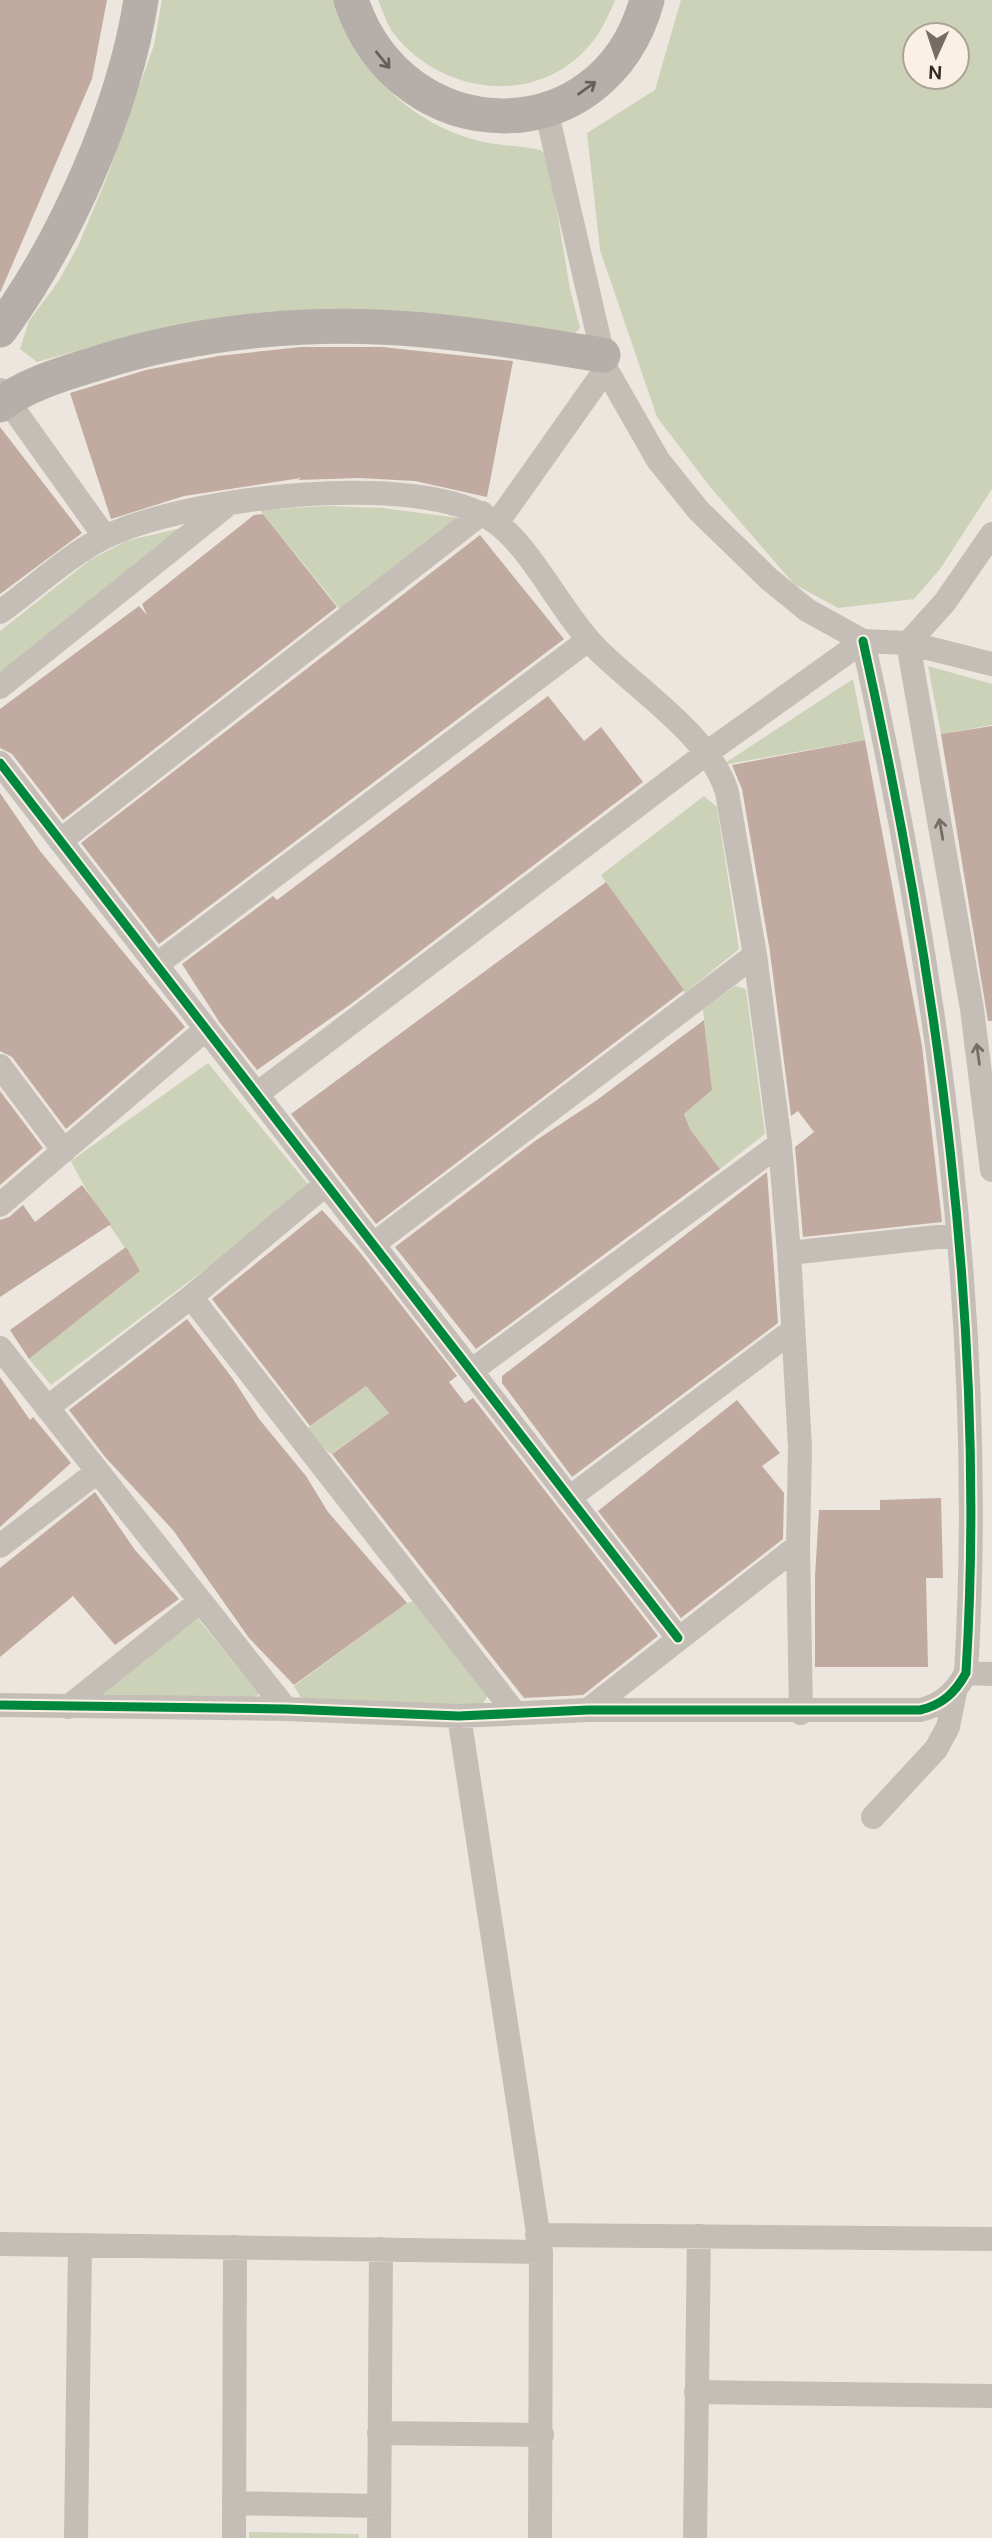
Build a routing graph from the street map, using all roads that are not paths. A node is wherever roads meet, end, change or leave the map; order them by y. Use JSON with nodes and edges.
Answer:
{"nodes":[{"id":1,"x":141,"y":0,"type":"edge"},
{"id":2,"x":352,"y":0,"type":"edge"},
{"id":3,"x":648,"y":0,"type":"edge"},
{"id":4,"x":546,"y":109,"type":"junction"},
{"id":5,"x":0,"y":330,"type":"edge"},
{"id":6,"x":605,"y":362,"type":"junction"},
{"id":7,"x":2,"y":398,"type":"edge"},
{"id":8,"x":229,"y":503,"type":"junction"},
{"id":9,"x":490,"y":518,"type":"junction"},
{"id":10,"x":992,"y":534,"type":"edge"},
{"id":11,"x":105,"y":537,"type":"junction"},
{"id":12,"x":0,"y":612,"type":"edge"},
{"id":13,"x":589,"y":640,"type":"junction"},
{"id":14,"x":863,"y":641,"type":"junction"},
{"id":15,"x":908,"y":643,"type":"junction"},
{"id":16,"x":992,"y":664,"type":"edge"},
{"id":17,"x":0,"y":687,"type":"edge"},
{"id":18,"x":708,"y":752,"type":"junction"},
{"id":19,"x":0,"y":763,"type":"edge"},
{"id":20,"x":60,"y":841,"type":"junction"},
{"id":21,"x":755,"y":955,"type":"junction"},
{"id":22,"x":156,"y":965,"type":"junction"},
{"id":23,"x":206,"y":1029,"type":"junction"},
{"id":24,"x":0,"y":1066,"type":"edge"},
{"id":25,"x":257,"y":1094,"type":"junction"},
{"id":26,"x":988,"y":1129,"type":"junction"},
{"id":27,"x":949,"y":1136,"type":"junction"},
{"id":28,"x":780,"y":1144,"type":"junction"},
{"id":29,"x":64,"y":1151,"type":"junction"},
{"id":30,"x":992,"y":1170,"type":"edge"},
{"id":31,"x":326,"y":1184,"type":"junction"},
{"id":32,"x":0,"y":1205,"type":"edge"},
{"id":33,"x":956,"y":1235,"type":"junction"},
{"id":34,"x":375,"y":1243,"type":"junction"},
{"id":35,"x":789,"y":1253,"type":"junction"},
{"id":36,"x":191,"y":1297,"type":"junction"},
{"id":37,"x":792,"y":1331,"type":"junction"},
{"id":38,"x":0,"y":1348,"type":"edge"},
{"id":39,"x":471,"y":1371,"type":"junction"},
{"id":40,"x":47,"y":1408,"type":"junction"},
{"id":41,"x":97,"y":1472,"type":"junction"},
{"id":42,"x":569,"y":1498,"type":"junction"},
{"id":43,"x":0,"y":1546,"type":"edge"},
{"id":44,"x":798,"y":1546,"type":"junction"},
{"id":45,"x":199,"y":1602,"type":"junction"},
{"id":46,"x":678,"y":1638,"type":"junction"},
{"id":47,"x":992,"y":1674,"type":"edge"},
{"id":48,"x":961,"y":1683,"type":"junction"},
{"id":49,"x":0,"y":1705,"type":"edge"},
{"id":50,"x":68,"y":1707,"type":"junction"},
{"id":51,"x":286,"y":1709,"type":"junction"},
{"id":52,"x":588,"y":1710,"type":"junction"},
{"id":53,"x":515,"y":1713,"type":"junction"},
{"id":54,"x":801,"y":1713,"type":"junction"},
{"id":55,"x":459,"y":1716,"type":"junction"},
{"id":56,"x":873,"y":1817,"type":"dead end"},
{"id":57,"x":699,"y":2236,"type":"junction"},
{"id":58,"x":992,"y":2239,"type":"edge"},
{"id":59,"x":539,"y":2243,"type":"junction"},
{"id":60,"x":0,"y":2244,"type":"edge"},
{"id":61,"x":80,"y":2245,"type":"junction"},
{"id":62,"x":235,"y":2247,"type":"junction"},
{"id":63,"x":381,"y":2249,"type":"junction"},
{"id":64,"x":695,"y":2392,"type":"junction"},
{"id":65,"x":992,"y":2396,"type":"edge"},
{"id":66,"x":379,"y":2433,"type":"junction"},
{"id":67,"x":541,"y":2435,"type":"junction"},
{"id":68,"x":234,"y":2503,"type":"junction"},
{"id":69,"x":379,"y":2506,"type":"junction"},
{"id":70,"x":76,"y":2538,"type":"edge"},
{"id":71,"x":233,"y":2538,"type":"edge"},
{"id":72,"x":379,"y":2538,"type":"edge"},
{"id":73,"x":540,"y":2538,"type":"edge"},
{"id":74,"x":695,"y":2538,"type":"edge"}],
"edges":[{"from":1,"to":5,"type":"street"},
{"from":2,"to":4,"type":"street","one_way":true},
{"from":4,"to":3,"type":"street","one_way":true},
{"from":4,"to":6,"type":"street"},
{"from":6,"to":7,"type":"street"},
{"from":6,"to":9,"type":"street"},
{"from":6,"to":14,"type":"street"},
{"from":7,"to":11,"type":"street"},
{"from":8,"to":9,"type":"street"},
{"from":8,"to":11,"type":"street"},
{"from":8,"to":17,"type":"street"},
{"from":9,"to":13,"type":"street"},
{"from":9,"to":20,"type":"street"},
{"from":10,"to":15,"type":"street"},
{"from":11,"to":12,"type":"street"},
{"from":13,"to":18,"type":"street"},
{"from":13,"to":22,"type":"street"},
{"from":14,"to":15,"type":"street"},
{"from":14,"to":18,"type":"street"},
{"from":14,"to":27,"type":"street"},
{"from":15,"to":16,"type":"street"},
{"from":26,"to":15,"type":"street","one_way":true},
{"from":18,"to":21,"type":"street"},
{"from":18,"to":25,"type":"street"},
{"from":19,"to":20,"type":"street"},
{"from":20,"to":22,"type":"street"},
{"from":21,"to":28,"type":"street"},
{"from":21,"to":34,"type":"street"},
{"from":22,"to":23,"type":"street"},
{"from":23,"to":25,"type":"street"},
{"from":23,"to":29,"type":"street"},
{"from":24,"to":29,"type":"street"},
{"from":25,"to":31,"type":"street"},
{"from":26,"to":27,"type":"street"},
{"from":26,"to":30,"type":"street"},
{"from":27,"to":33,"type":"street"},
{"from":28,"to":35,"type":"street"},
{"from":28,"to":39,"type":"street"},
{"from":29,"to":32,"type":"street"},
{"from":31,"to":34,"type":"street"},
{"from":31,"to":36,"type":"street"},
{"from":33,"to":35,"type":"street"},
{"from":33,"to":48,"type":"street"},
{"from":34,"to":39,"type":"street"},
{"from":35,"to":37,"type":"street"},
{"from":36,"to":40,"type":"street"},
{"from":36,"to":53,"type":"street"},
{"from":37,"to":42,"type":"street"},
{"from":37,"to":44,"type":"street"},
{"from":38,"to":40,"type":"street"},
{"from":39,"to":42,"type":"street"},
{"from":40,"to":41,"type":"street"},
{"from":41,"to":43,"type":"street"},
{"from":41,"to":45,"type":"street"},
{"from":42,"to":46,"type":"street"},
{"from":44,"to":46,"type":"street"},
{"from":44,"to":54,"type":"street"},
{"from":45,"to":50,"type":"street"},
{"from":45,"to":51,"type":"street"},
{"from":46,"to":52,"type":"street"},
{"from":47,"to":48,"type":"street"},
{"from":48,"to":54,"type":"street"},
{"from":48,"to":56,"type":"street"},
{"from":49,"to":50,"type":"street"},
{"from":50,"to":51,"type":"street"},
{"from":51,"to":55,"type":"street"},
{"from":52,"to":53,"type":"street"},
{"from":52,"to":54,"type":"street"},
{"from":53,"to":55,"type":"street"},
{"from":55,"to":59,"type":"street"},
{"from":57,"to":58,"type":"street"},
{"from":57,"to":59,"type":"street"},
{"from":57,"to":64,"type":"street"},
{"from":59,"to":63,"type":"street"},
{"from":59,"to":67,"type":"street"},
{"from":60,"to":61,"type":"street"},
{"from":61,"to":62,"type":"street"},
{"from":61,"to":70,"type":"street"},
{"from":62,"to":63,"type":"street"},
{"from":62,"to":68,"type":"street"},
{"from":63,"to":66,"type":"street"},
{"from":64,"to":65,"type":"street"},
{"from":64,"to":74,"type":"street"},
{"from":66,"to":67,"type":"street"},
{"from":66,"to":69,"type":"street"},
{"from":67,"to":73,"type":"street"},
{"from":68,"to":69,"type":"street"},
{"from":68,"to":71,"type":"street"},
{"from":69,"to":72,"type":"street"}]}
